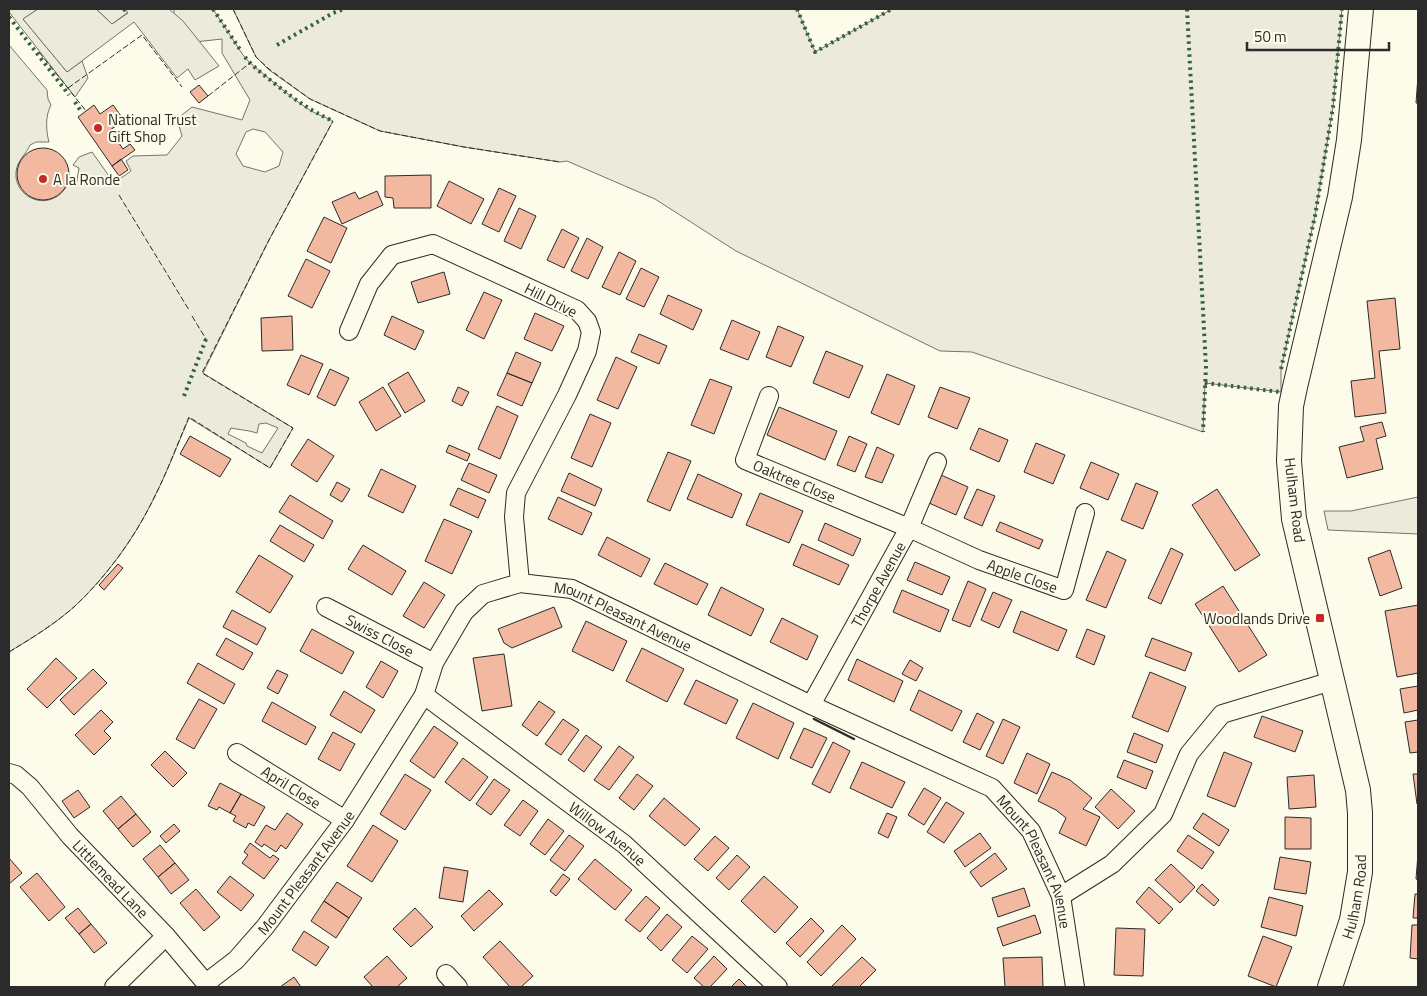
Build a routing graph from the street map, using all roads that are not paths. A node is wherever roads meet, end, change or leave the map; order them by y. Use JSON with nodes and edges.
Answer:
{"nodes":[{"id":1,"x":1361,"y":9,"type":"edge"},
{"id":2,"x":349,"y":331,"type":"dead end"},
{"id":3,"x":769,"y":396,"type":"dead end"},
{"id":4,"x":937,"y":462,"type":"dead end"},
{"id":5,"x":1085,"y":513,"type":"dead end"},
{"id":6,"x":908,"y":528,"type":"junction"},
{"id":7,"x":520,"y":583,"type":"junction"},
{"id":8,"x":326,"y":607,"type":"dead end"},
{"id":9,"x":434,"y":662,"type":"junction"},
{"id":10,"x":1332,"y":680,"type":"junction"},
{"id":11,"x":424,"y":695,"type":"junction"},
{"id":12,"x":811,"y":705,"type":"junction"},
{"id":13,"x":237,"y":753,"type":"dead end"},
{"id":14,"x":9,"y":773,"type":"edge"},
{"id":15,"x":345,"y":820,"type":"junction"},
{"id":16,"x":1061,"y":896,"type":"junction"},
{"id":17,"x":166,"y":936,"type":"junction"},
{"id":18,"x":208,"y":985,"type":"edge"},
{"id":19,"x":114,"y":987,"type":"edge"},
{"id":20,"x":778,"y":987,"type":"edge"},
{"id":21,"x":1075,"y":987,"type":"edge"},
{"id":22,"x":1330,"y":987,"type":"edge"}],
"edges":[{"from":1,"to":10,"type":"street","name":"Hulham Road"},
{"from":2,"to":7,"type":"street","name":"Hill Drive"},
{"from":3,"to":6,"type":"street","name":"Oaktree Close"},
{"from":4,"to":6,"type":"street","name":"Thorpe Avenue"},
{"from":5,"to":6,"type":"street","name":"Apple Close"},
{"from":6,"to":12,"type":"street","name":"Thorpe Avenue"},
{"from":7,"to":9,"type":"street","name":"Mount Pleasant Avenue"},
{"from":7,"to":12,"type":"street","name":"Mount Pleasant Avenue"},
{"from":8,"to":9,"type":"street","name":"Swiss Close"},
{"from":9,"to":11,"type":"street","name":"Mount Pleasant Avenue"},
{"from":10,"to":16,"type":"street"},
{"from":10,"to":22,"type":"street","name":"Hulham Road"},
{"from":11,"to":15,"type":"street","name":"Mount Pleasant Avenue"},
{"from":11,"to":20,"type":"street","name":"Willow Avenue"},
{"from":12,"to":16,"type":"street","name":"Mount Pleasant Avenue"},
{"from":13,"to":15,"type":"street","name":"April Close"},
{"from":14,"to":17,"type":"street","name":"Littlemead Lane"},
{"from":15,"to":18,"type":"street","name":"Mount Pleasant Avenue"},
{"from":16,"to":21,"type":"street","name":"Mount Pleasant Avenue"},
{"from":17,"to":18,"type":"street","name":"Littlemead Lane"},
{"from":17,"to":19,"type":"street"}]}
